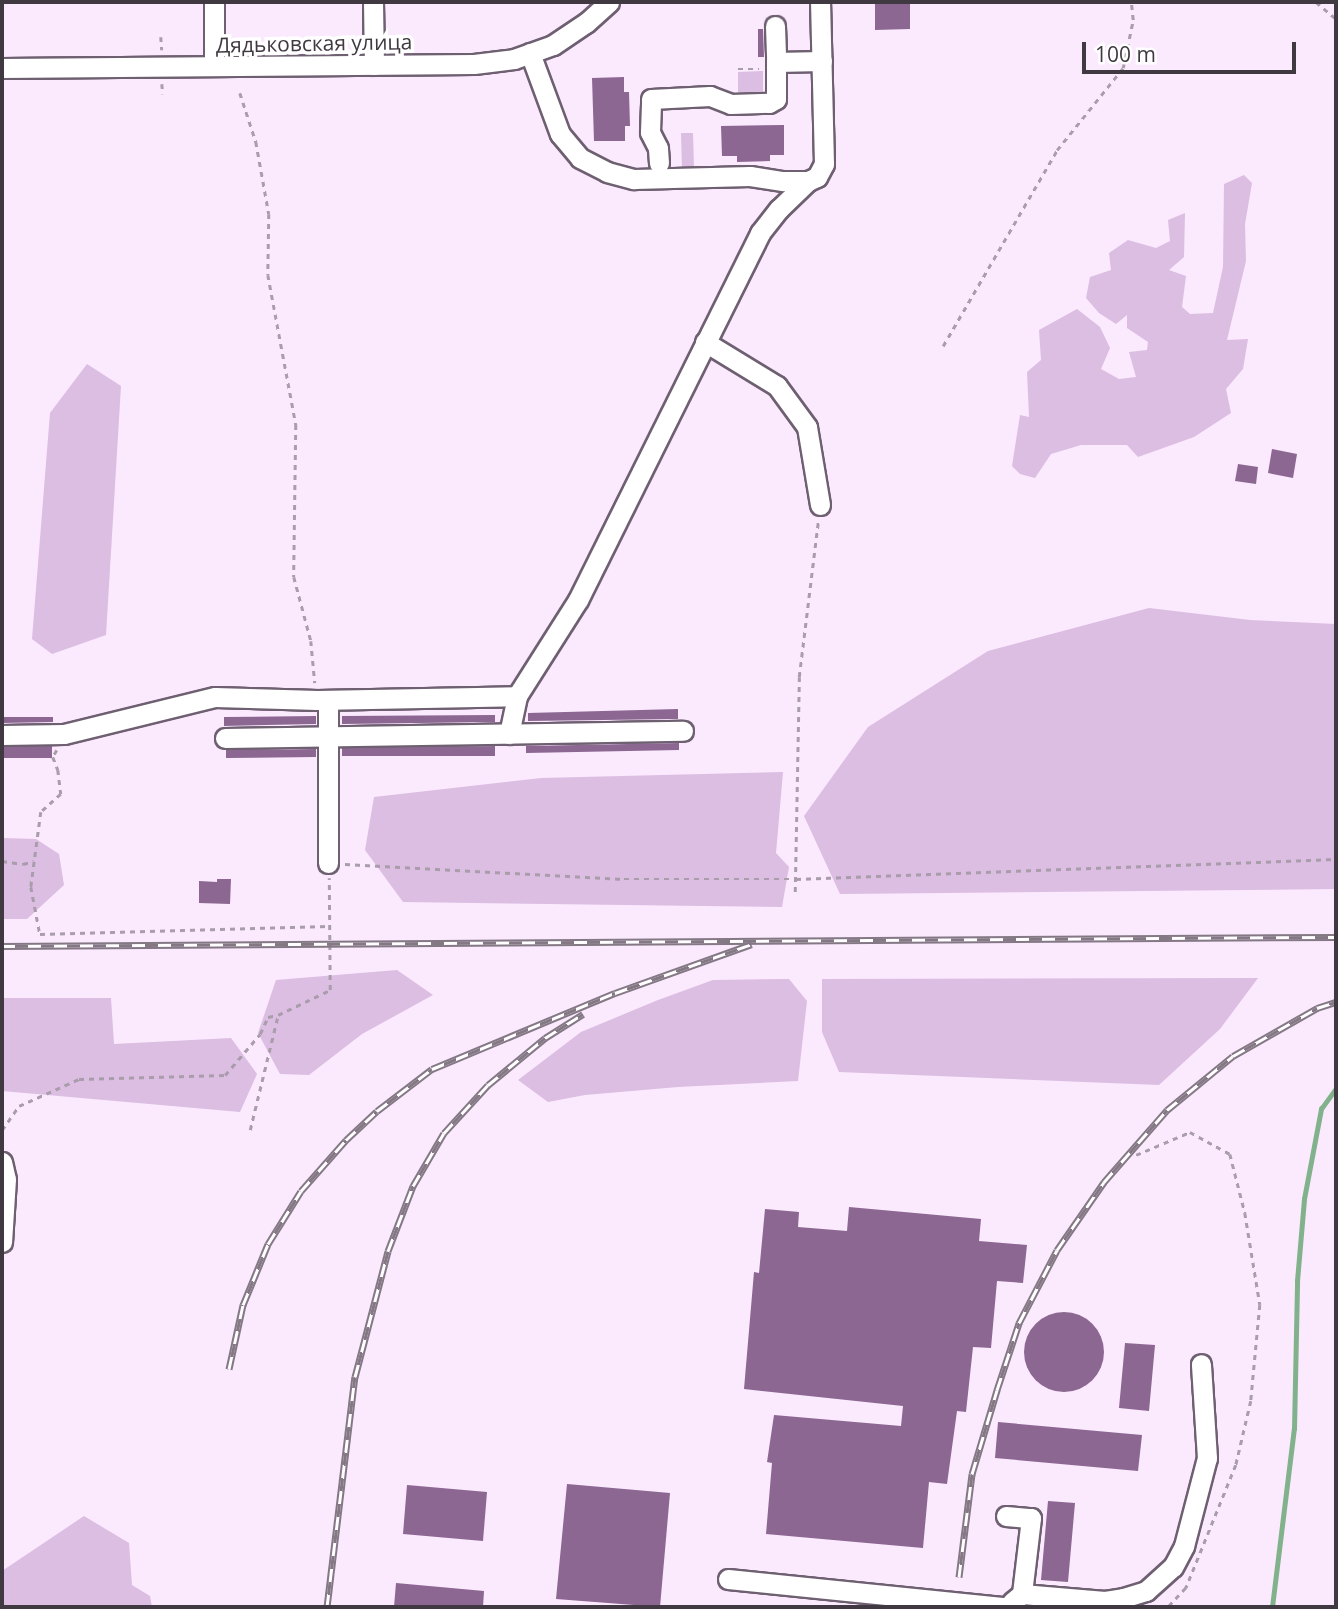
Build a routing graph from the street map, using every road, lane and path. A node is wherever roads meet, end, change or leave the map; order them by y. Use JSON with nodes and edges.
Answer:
{"nodes":[{"id":1,"x":214,"y":2,"type":"edge"},
{"id":2,"x":373,"y":2,"type":"edge"},
{"id":3,"x":609,"y":2,"type":"edge"},
{"id":4,"x":820,"y":2,"type":"edge"},
{"id":5,"x":1131,"y":2,"type":"edge"},
{"id":6,"x":1316,"y":2,"type":"edge"},
{"id":7,"x":1336,"y":19,"type":"edge"},
{"id":8,"x":775,"y":26,"type":"dead end"},
{"id":9,"x":161,"y":37,"type":"dead end"},
{"id":10,"x":530,"y":53,"type":"junction"},
{"id":11,"x":162,"y":57,"type":"dead end"},
{"id":12,"x":822,"y":61,"type":"junction"},
{"id":13,"x":374,"y":65,"type":"junction"},
{"id":14,"x":776,"y":65,"type":"junction"},
{"id":15,"x":214,"y":66,"type":"junction"},
{"id":16,"x":2,"y":68,"type":"edge"},
{"id":17,"x":738,"y":69,"type":"dead end"},
{"id":18,"x":240,"y":93,"type":"dead end"},
{"id":19,"x":659,"y":163,"type":"dead end"},
{"id":20,"x":808,"y":181,"type":"junction"},
{"id":21,"x":705,"y":342,"type":"junction"},
{"id":22,"x":943,"y":346,"type":"dead end"},
{"id":23,"x":1336,"y":417,"type":"edge"},
{"id":24,"x":1336,"y":437,"type":"edge"},
{"id":25,"x":820,"y":505,"type":"joint"},
{"id":26,"x":517,"y":696,"type":"junction"},
{"id":27,"x":322,"y":700,"type":"junction"},
{"id":28,"x":683,"y":731,"type":"dead end"},
{"id":29,"x":64,"y":734,"type":"junction"},
{"id":30,"x":509,"y":734,"type":"junction"},
{"id":31,"x":2,"y":735,"type":"edge"},
{"id":32,"x":328,"y":737,"type":"junction"},
{"id":33,"x":225,"y":738,"type":"dead end"},
{"id":34,"x":1336,"y":859,"type":"edge"},
{"id":35,"x":2,"y":861,"type":"edge"},
{"id":36,"x":34,"y":861,"type":"junction"},
{"id":37,"x":328,"y":863,"type":"junction"},
{"id":38,"x":796,"y":879,"type":"junction"},
{"id":39,"x":795,"y":891,"type":"dead end"},
{"id":40,"x":329,"y":926,"type":"junction"},
{"id":41,"x":278,"y":1015,"type":"junction"},
{"id":42,"x":2,"y":1130,"type":"edge"},
{"id":43,"x":250,"y":1130,"type":"dead end"},
{"id":44,"x":1136,"y":1155,"type":"dead end"},
{"id":45,"x":2,"y":1162,"type":"edge"},
{"id":46,"x":2,"y":1242,"type":"edge"},
{"id":47,"x":1202,"y":1364,"type":"dead end"},
{"id":48,"x":1006,"y":1516,"type":"dead end"},
{"id":49,"x":728,"y":1579,"type":"dead end"},
{"id":50,"x":1022,"y":1594,"type":"junction"},
{"id":51,"x":1006,"y":1607,"type":"edge"},
{"id":52,"x":1168,"y":1607,"type":"edge"}],
"edges":[{"from":1,"to":15,"type":"street"},
{"from":2,"to":13,"type":"street"},
{"from":3,"to":10,"type":"street","name":"Дядьковская улица"},
{"from":4,"to":12,"type":"street"},
{"from":5,"to":22,"type":"path"},
{"from":6,"to":7,"type":"path"},
{"from":8,"to":14,"type":"street"},
{"from":9,"to":11,"type":"path"},
{"from":10,"to":13,"type":"street","name":"Дядьковская улица"},
{"from":10,"to":20,"type":"street"},
{"from":12,"to":14,"type":"street"},
{"from":12,"to":20,"type":"street"},
{"from":13,"to":15,"type":"street","name":"Дядьковская улица"},
{"from":14,"to":17,"type":"path"},
{"from":14,"to":19,"type":"street"},
{"from":15,"to":16,"type":"street","name":"Дядьковская улица"},
{"from":18,"to":27,"type":"path"},
{"from":20,"to":21,"type":"street"},
{"from":21,"to":25,"type":"street"},
{"from":21,"to":26,"type":"street"},
{"from":23,"to":24,"type":"path"},
{"from":25,"to":38,"type":"path"},
{"from":26,"to":27,"type":"street"},
{"from":26,"to":30,"type":"street"},
{"from":27,"to":29,"type":"street"},
{"from":27,"to":32,"type":"street"},
{"from":28,"to":30,"type":"street"},
{"from":29,"to":31,"type":"street"},
{"from":29,"to":36,"type":"path"},
{"from":30,"to":32,"type":"street"},
{"from":32,"to":33,"type":"street"},
{"from":32,"to":37,"type":"street"},
{"from":34,"to":38,"type":"path"},
{"from":35,"to":36,"type":"path"},
{"from":36,"to":40,"type":"path"},
{"from":37,"to":38,"type":"path"},
{"from":37,"to":40,"type":"path"},
{"from":38,"to":39,"type":"path"},
{"from":40,"to":41,"type":"path"},
{"from":41,"to":42,"type":"path"},
{"from":41,"to":43,"type":"path"},
{"from":44,"to":52,"type":"path"},
{"from":45,"to":46,"type":"street"},
{"from":47,"to":50,"type":"street"},
{"from":48,"to":50,"type":"street"},
{"from":49,"to":51,"type":"street"},
{"from":50,"to":51,"type":"street"}]}
